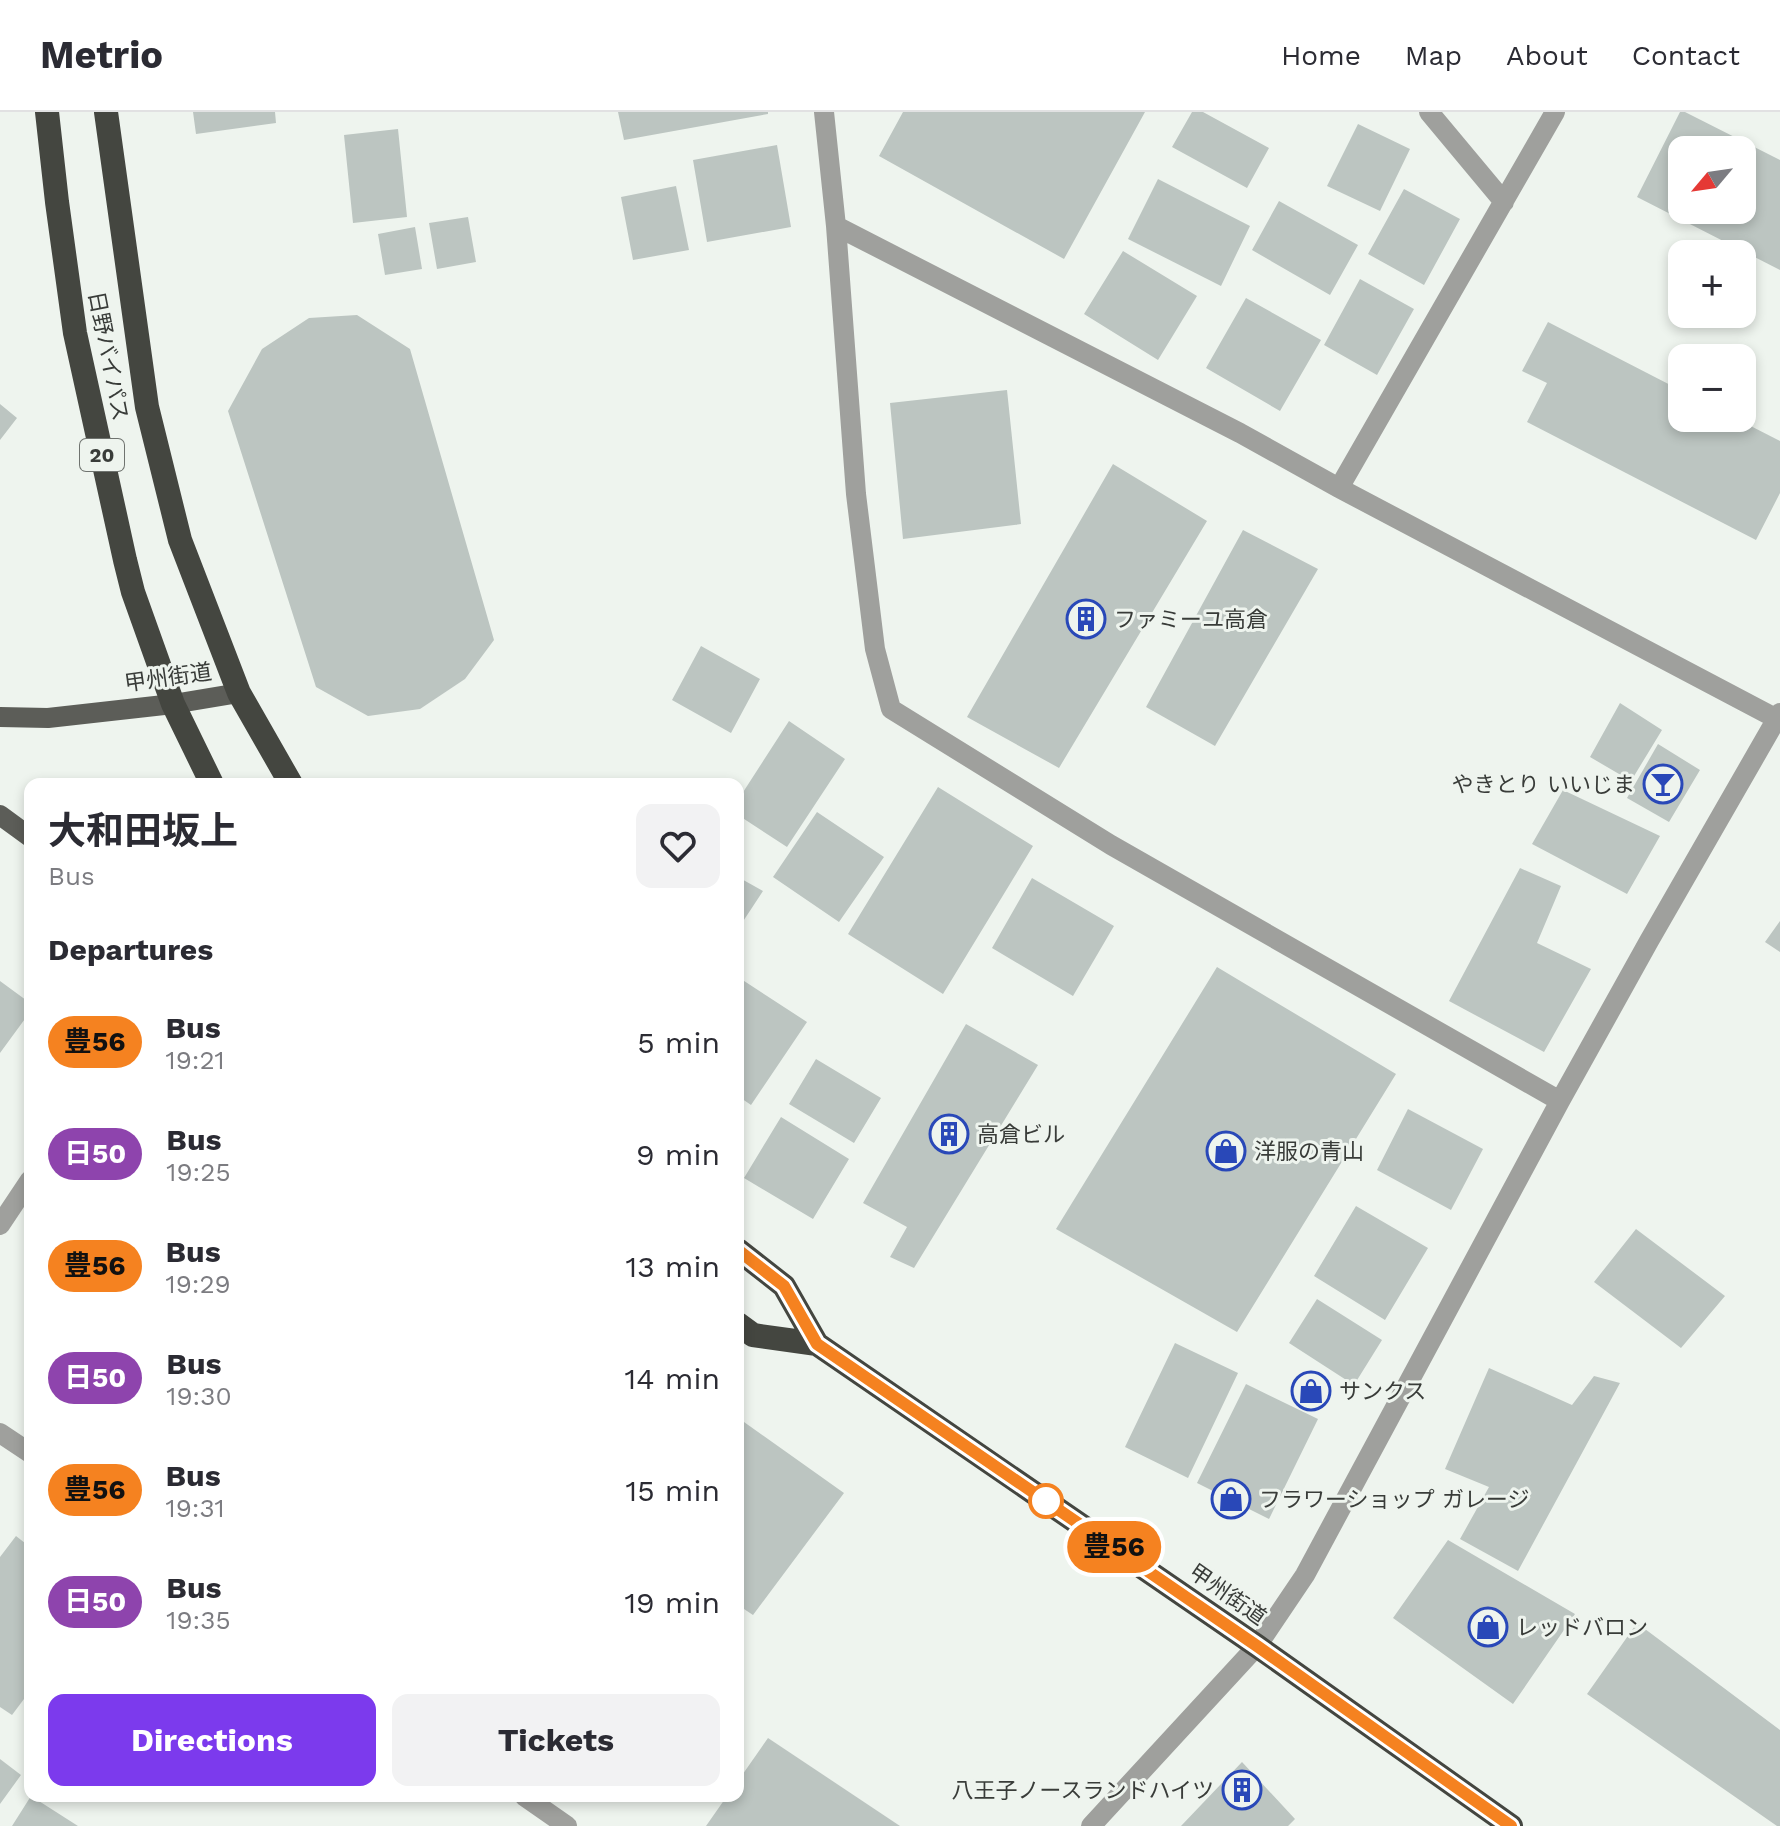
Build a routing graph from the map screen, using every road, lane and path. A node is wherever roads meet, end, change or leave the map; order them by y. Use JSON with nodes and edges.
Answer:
{"nodes":[{"id":1,"x":47,"y":112,"type":"edge"},
{"id":2,"x":106,"y":112,"type":"edge"},
{"id":3,"x":824,"y":112,"type":"edge"},
{"id":4,"x":1429,"y":112,"type":"edge"},
{"id":5,"x":1555,"y":112,"type":"edge"},
{"id":6,"x":1504,"y":202,"type":"junction"},
{"id":7,"x":836,"y":226,"type":"junction"},
{"id":8,"x":1339,"y":488,"type":"junction"},
{"id":9,"x":239,"y":693,"type":"junction"},
{"id":10,"x":173,"y":704,"type":"junction"},
{"id":11,"x":1779,"y":716,"type":"edge"},
{"id":12,"x":0,"y":717,"type":"edge"},
{"id":13,"x":209,"y":778,"type":"edge"},
{"id":14,"x":288,"y":778,"type":"edge"},
{"id":15,"x":0,"y":815,"type":"edge"},
{"id":16,"x":24,"y":833,"type":"edge"},
{"id":17,"x":1560,"y":1101,"type":"junction"},
{"id":18,"x":24,"y":1189,"type":"edge"},
{"id":19,"x":0,"y":1225,"type":"edge"},
{"id":20,"x":744,"y":1255,"type":"edge"},
{"id":21,"x":744,"y":1328,"type":"edge"},
{"id":22,"x":817,"y":1344,"type":"junction"},
{"id":23,"x":0,"y":1433,"type":"edge"},
{"id":24,"x":24,"y":1449,"type":"edge"},
{"id":25,"x":1257,"y":1646,"type":"junction"},
{"id":26,"x":533,"y":1802,"type":"edge"},
{"id":27,"x":567,"y":1826,"type":"edge"},
{"id":28,"x":1091,"y":1826,"type":"edge"},
{"id":29,"x":1511,"y":1826,"type":"edge"}],
"edges":[{"from":1,"to":10,"type":"highway","name":"日野バイパス","number":"20"},
{"from":2,"to":9,"type":"highway","name":"日野バイパス","number":"20"},
{"from":3,"to":7,"type":"street"},
{"from":4,"to":6,"type":"street"},
{"from":5,"to":6,"type":"street"},
{"from":6,"to":8,"type":"street"},
{"from":7,"to":8,"type":"street"},
{"from":7,"to":17,"type":"street"},
{"from":8,"to":11,"type":"street"},
{"from":9,"to":10,"type":"main road","name":"甲州街道"},
{"from":9,"to":14,"type":"highway","name":"甲州街道","number":"20"},
{"from":10,"to":12,"type":"main road","name":"甲州街道"},
{"from":10,"to":13,"type":"highway","name":"日野バイパス","number":"20"},
{"from":11,"to":17,"type":"street"},
{"from":15,"to":16,"type":"main road"},
{"from":17,"to":25,"type":"street"},
{"from":18,"to":19,"type":"street"},
{"from":20,"to":22,"type":"highway","name":"甲州街道"},
{"from":21,"to":22,"type":"highway"},
{"from":22,"to":25,"type":"highway","name":"甲州街道"},
{"from":23,"to":24,"type":"street"},
{"from":25,"to":28,"type":"street"},
{"from":25,"to":29,"type":"highway","name":"甲州街道"},
{"from":26,"to":27,"type":"street"}]}
